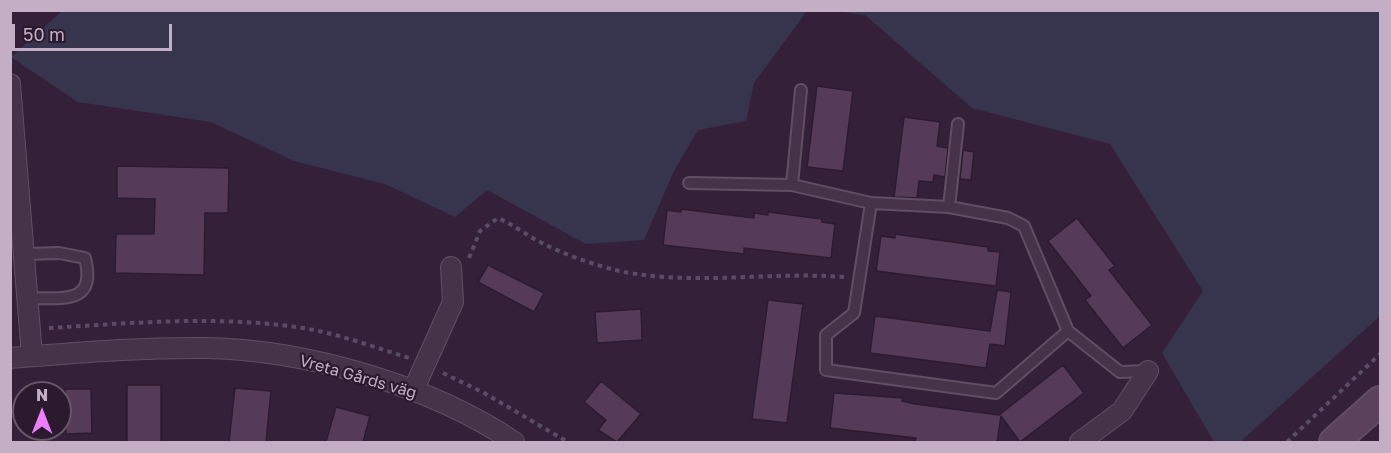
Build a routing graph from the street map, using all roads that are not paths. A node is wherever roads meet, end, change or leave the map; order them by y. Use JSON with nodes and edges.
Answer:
{"nodes":[{"id":1,"x":10,"y":84,"type":"edge"},
{"id":2,"x":801,"y":90,"type":"dead end"},
{"id":3,"x":958,"y":124,"type":"dead end"},
{"id":4,"x":13,"y":130,"type":"edge"},
{"id":5,"x":689,"y":183,"type":"dead end"},
{"id":6,"x":792,"y":185,"type":"junction"},
{"id":7,"x":871,"y":203,"type":"junction"},
{"id":8,"x":949,"y":207,"type":"junction"},
{"id":9,"x":17,"y":220,"type":"edge"},
{"id":10,"x":26,"y":254,"type":"junction"},
{"id":11,"x":451,"y":267,"type":"road end"},
{"id":12,"x":29,"y":298,"type":"junction"},
{"id":13,"x":1068,"y":331,"type":"junction"},
{"id":14,"x":33,"y":356,"type":"junction"},
{"id":15,"x":10,"y":358,"type":"edge"},
{"id":16,"x":1148,"y":371,"type":"joint"},
{"id":17,"x":413,"y":391,"type":"junction"},
{"id":18,"x":1380,"y":401,"type":"edge"},
{"id":19,"x":514,"y":442,"type":"edge"},
{"id":20,"x":1080,"y":442,"type":"edge"},
{"id":21,"x":1334,"y":442,"type":"edge"}],
"edges":[{"from":1,"to":4,"type":"street"},
{"from":2,"to":6,"type":"lane"},
{"from":3,"to":8,"type":"lane"},
{"from":4,"to":9,"type":"street"},
{"from":5,"to":6,"type":"lane"},
{"from":6,"to":7,"type":"lane"},
{"from":7,"to":8,"type":"lane"},
{"from":7,"to":13,"type":"lane"},
{"from":8,"to":13,"type":"lane"},
{"from":9,"to":10,"type":"street"},
{"from":10,"to":12,"type":"street"},
{"from":10,"to":12,"type":"lane"},
{"from":11,"to":17,"type":"street"},
{"from":12,"to":14,"type":"street"},
{"from":13,"to":16,"type":"lane"},
{"from":14,"to":15,"type":"street","name":"Vreta Gårds väg"},
{"from":14,"to":17,"type":"street","name":"Vreta Gårds väg"},
{"from":16,"to":20,"type":"street"},
{"from":17,"to":19,"type":"street","name":"Vreta Gårds väg"},
{"from":18,"to":21,"type":"main road"}]}
